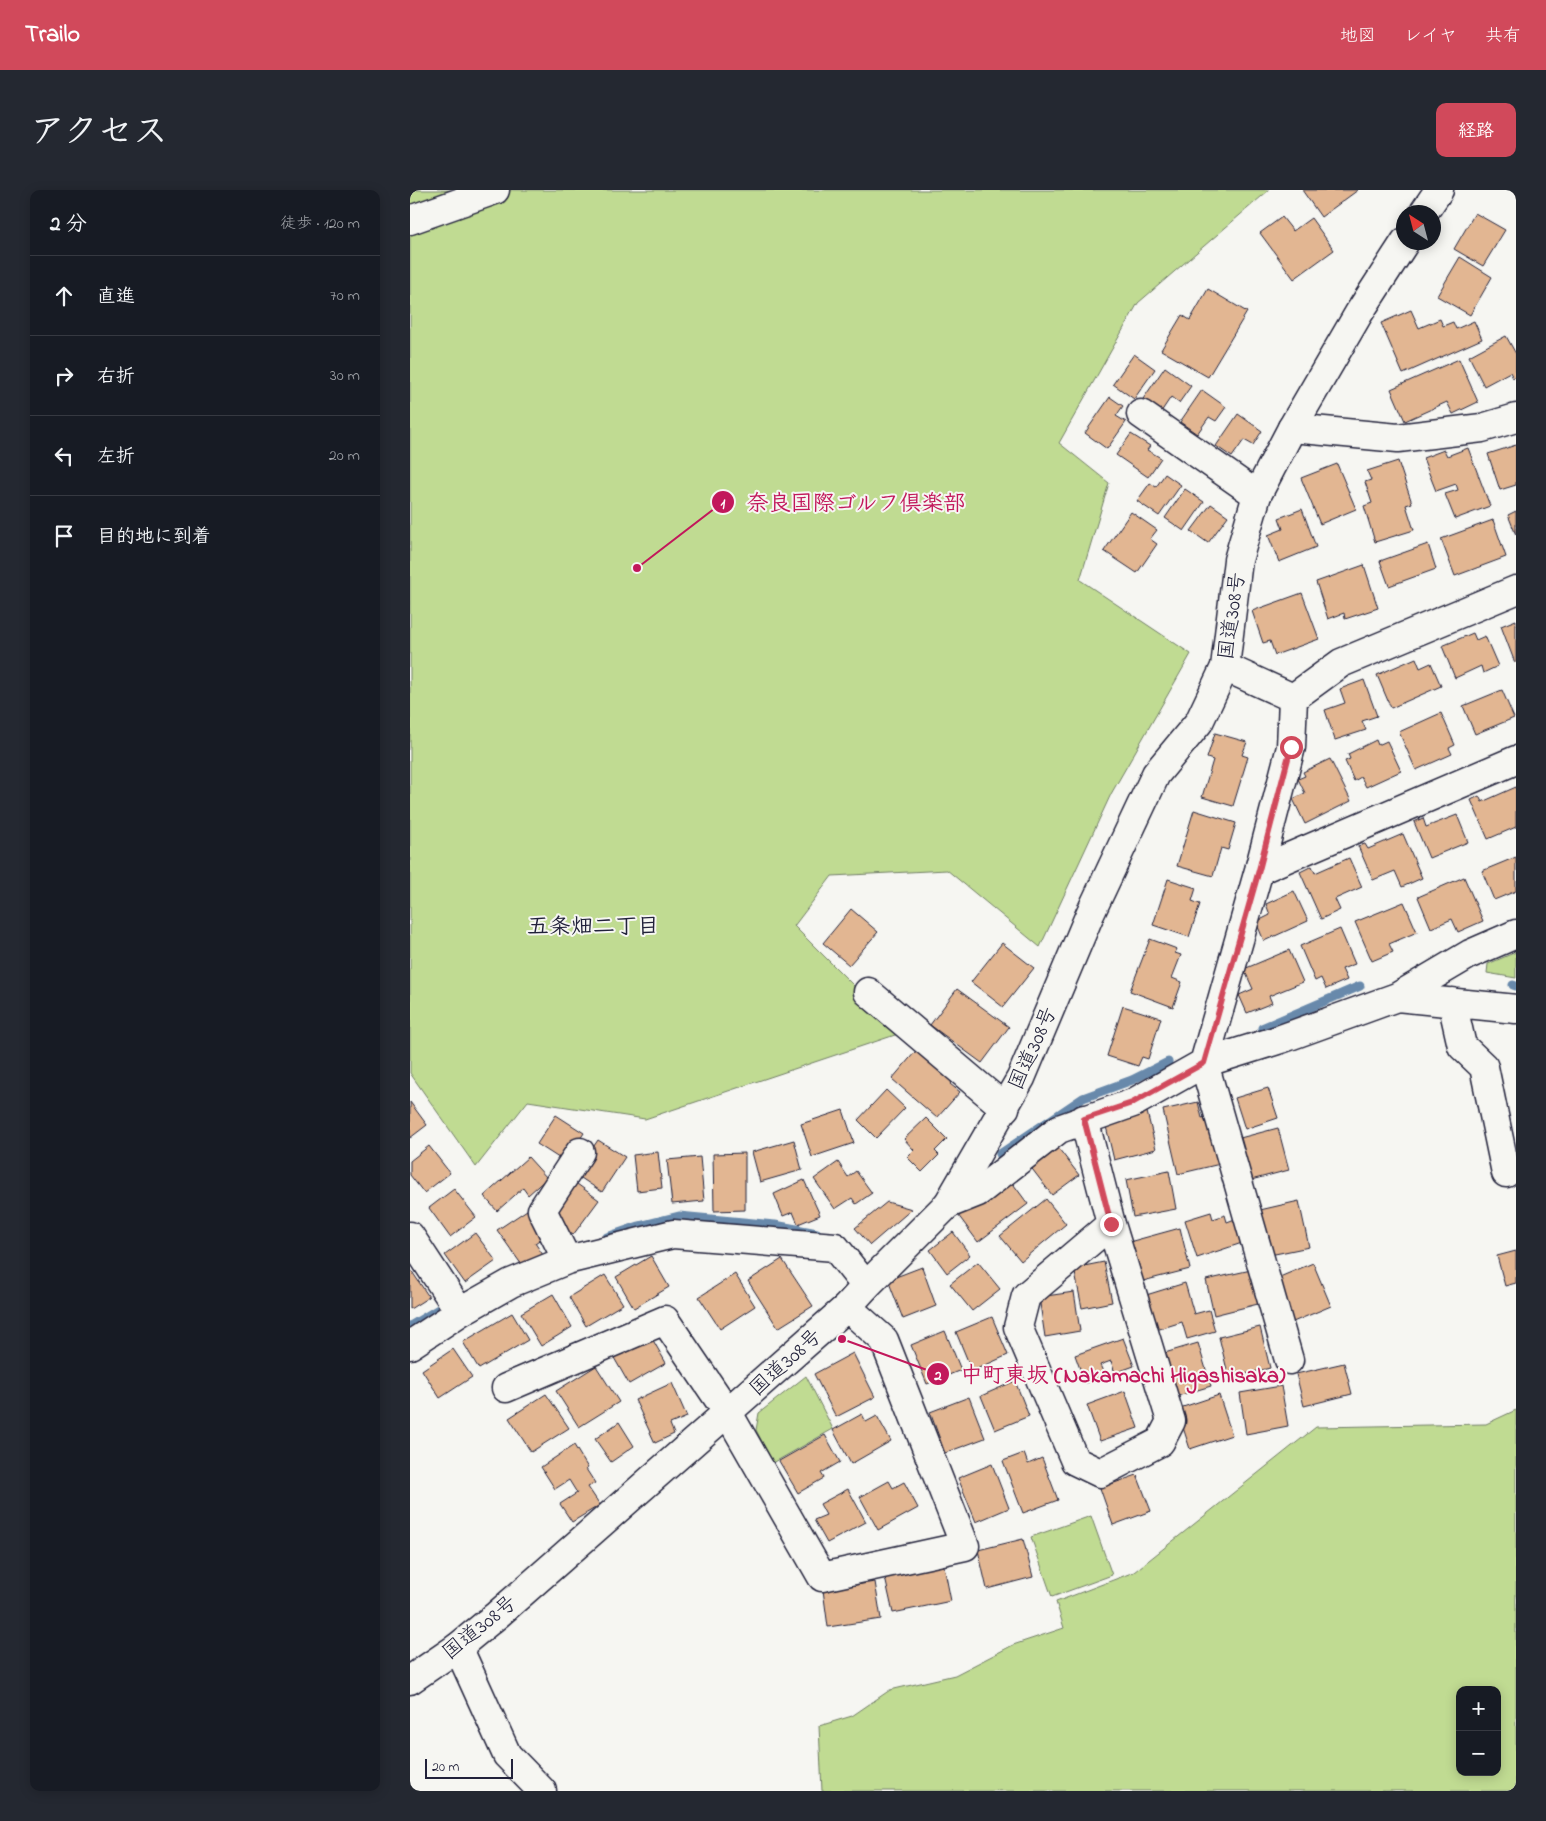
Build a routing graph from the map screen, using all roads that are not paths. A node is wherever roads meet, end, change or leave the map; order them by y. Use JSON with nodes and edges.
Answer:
{"nodes":[{"id":1,"x":495,"y":190,"type":"edge"},
{"id":2,"x":1439,"y":190,"type":"edge"},
{"id":3,"x":1429,"y":205,"type":"edge"},
{"id":4,"x":410,"y":220,"type":"edge"},
{"id":5,"x":1400,"y":250,"type":"edge"},
{"id":6,"x":1141,"y":414,"type":"dead end"},
{"id":7,"x":1516,"y":418,"type":"edge"},
{"id":8,"x":1292,"y":428,"type":"junction"},
{"id":9,"x":1257,"y":495,"type":"junction"},
{"id":10,"x":1516,"y":590,"type":"edge"},
{"id":11,"x":1225,"y":667,"type":"junction"},
{"id":12,"x":1293,"y":698,"type":"junction"},
{"id":13,"x":1516,"y":760,"type":"edge"},
{"id":14,"x":1259,"y":870,"type":"junction"},
{"id":15,"x":1516,"y":934,"type":"edge"},
{"id":16,"x":868,"y":992,"type":"dead end"},
{"id":17,"x":1397,"y":997,"type":"junction"},
{"id":18,"x":1452,"y":1002,"type":"junction"},
{"id":19,"x":1516,"y":1010,"type":"edge"},
{"id":20,"x":1204,"y":1063,"type":"junction"},
{"id":21,"x":1005,"y":1108,"type":"junction"},
{"id":22,"x":1084,"y":1119,"type":"junction"},
{"id":23,"x":580,"y":1152,"type":"dead end"},
{"id":24,"x":1506,"y":1173,"type":"dead end"},
{"id":25,"x":948,"y":1204,"type":"junction"},
{"id":26,"x":1111,"y":1224,"type":"junction"},
{"id":27,"x":410,"y":1236,"type":"edge"},
{"id":28,"x":568,"y":1260,"type":"junction"},
{"id":29,"x":866,"y":1286,"type":"junction"},
{"id":30,"x":847,"y":1308,"type":"junction"},
{"id":31,"x":460,"y":1312,"type":"junction"},
{"id":32,"x":410,"y":1345,"type":"edge"},
{"id":33,"x":1289,"y":1360,"type":"dead end"},
{"id":34,"x":506,"y":1388,"type":"dead end"},
{"id":35,"x":728,"y":1413,"type":"junction"},
{"id":36,"x":458,"y":1647,"type":"junction"},
{"id":37,"x":410,"y":1680,"type":"edge"},
{"id":38,"x":542,"y":1791,"type":"edge"}],
"edges":[{"from":1,"to":4,"type":"main road"},
{"from":2,"to":3,"type":"main road"},
{"from":5,"to":8,"type":"main road","name":"国道308号"},
{"from":6,"to":9,"type":"main road"},
{"from":7,"to":8,"type":"main road"},
{"from":8,"to":9,"type":"main road","name":"国道308号"},
{"from":9,"to":11,"type":"main road","name":"国道308号"},
{"from":10,"to":12,"type":"main road"},
{"from":11,"to":12,"type":"main road"},
{"from":11,"to":21,"type":"main road","name":"国道308号"},
{"from":12,"to":14,"type":"main road"},
{"from":13,"to":14,"type":"main road"},
{"from":14,"to":20,"type":"main road"},
{"from":15,"to":17,"type":"main road"},
{"from":16,"to":21,"type":"main road"},
{"from":17,"to":18,"type":"main road"},
{"from":17,"to":20,"type":"main road"},
{"from":18,"to":19,"type":"main road"},
{"from":18,"to":24,"type":"main road"},
{"from":20,"to":22,"type":"main road"},
{"from":20,"to":33,"type":"main road"},
{"from":21,"to":25,"type":"main road","name":"国道308号"},
{"from":22,"to":25,"type":"main road"},
{"from":22,"to":26,"type":"main road"},
{"from":23,"to":28,"type":"main road"},
{"from":25,"to":29,"type":"main road","name":"国道308号"},
{"from":26,"to":26,"type":"main road"},
{"from":27,"to":31,"type":"main road"},
{"from":28,"to":29,"type":"main road"},
{"from":28,"to":31,"type":"main road"},
{"from":29,"to":30,"type":"main road","name":"国道308号"},
{"from":30,"to":35,"type":"main road","name":"国道308号"},
{"from":30,"to":35,"type":"main road"},
{"from":31,"to":32,"type":"main road"},
{"from":34,"to":35,"type":"main road"},
{"from":35,"to":36,"type":"main road","name":"国道308号"},
{"from":36,"to":37,"type":"main road","name":"国道308号"},
{"from":36,"to":38,"type":"main road"}]}
